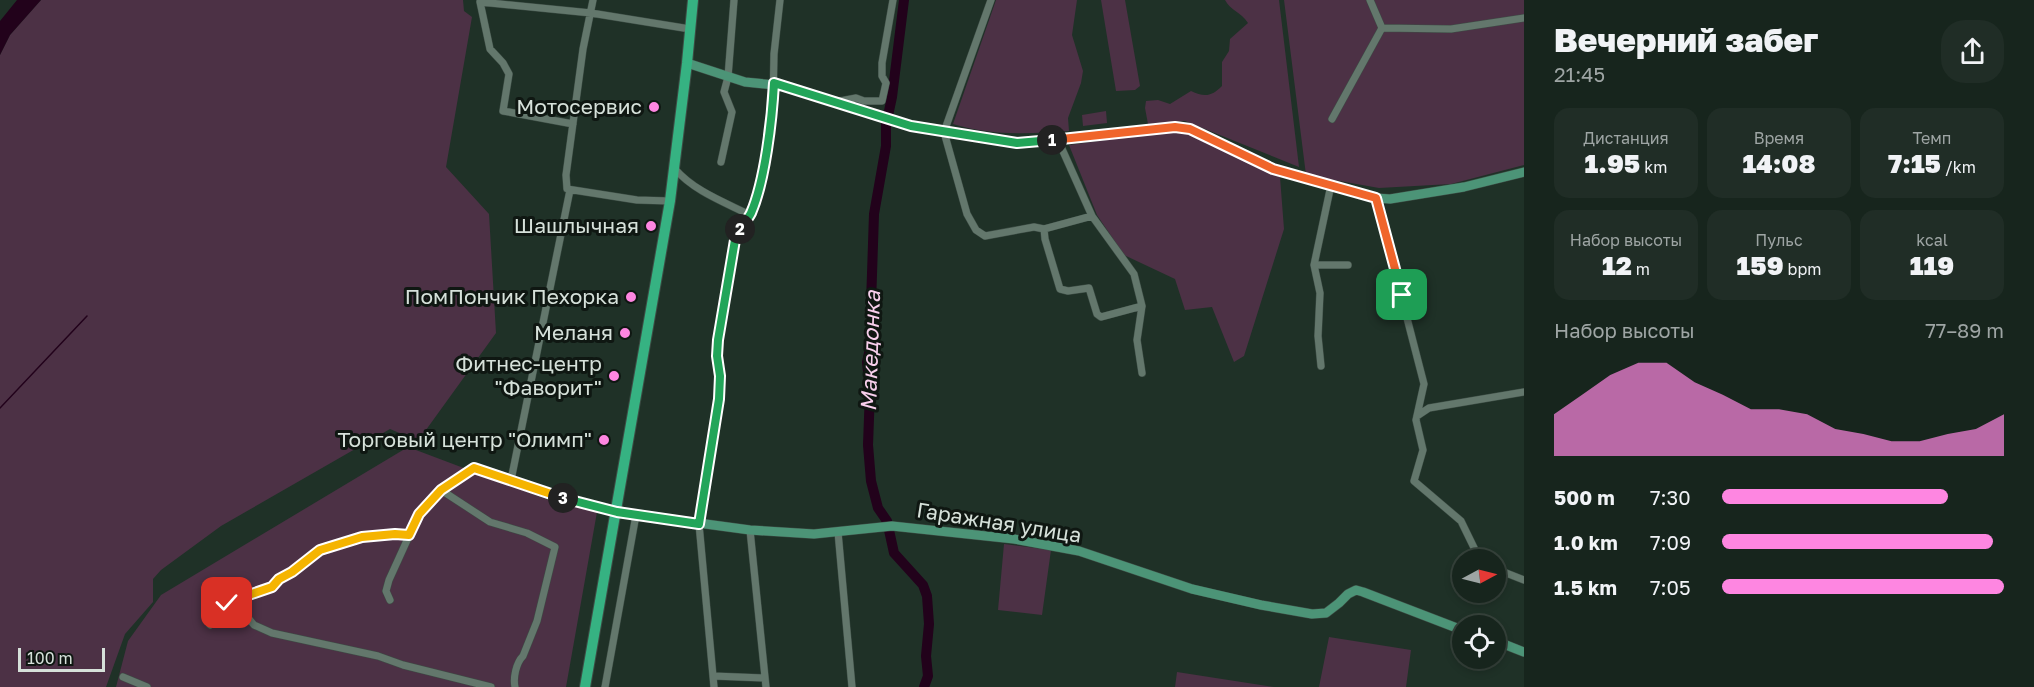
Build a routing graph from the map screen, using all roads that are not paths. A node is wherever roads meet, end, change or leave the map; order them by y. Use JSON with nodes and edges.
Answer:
{"nodes":[{"id":1,"x":593,"y":0,"type":"edge"},
{"id":2,"x":693,"y":0,"type":"edge"},
{"id":3,"x":734,"y":0,"type":"edge"},
{"id":4,"x":780,"y":0,"type":"edge"},
{"id":5,"x":892,"y":0,"type":"edge"},
{"id":6,"x":991,"y":0,"type":"edge"},
{"id":7,"x":1370,"y":0,"type":"edge"},
{"id":8,"x":591,"y":13,"type":"junction"},
{"id":9,"x":1524,"y":18,"type":"edge"},
{"id":10,"x":1382,"y":28,"type":"junction"},
{"id":11,"x":690,"y":29,"type":"junction"},
{"id":12,"x":687,"y":63,"type":"junction"},
{"id":13,"x":728,"y":77,"type":"junction"},
{"id":14,"x":774,"y":83,"type":"junction"},
{"id":15,"x":835,"y":102,"type":"junction"},
{"id":16,"x":1332,"y":118,"type":"dead end"},
{"id":17,"x":573,"y":124,"type":"junction"},
{"id":18,"x":944,"y":132,"type":"junction"},
{"id":19,"x":1058,"y":140,"type":"junction"},
{"id":20,"x":721,"y":162,"type":"dead end"},
{"id":21,"x":675,"y":170,"type":"junction"},
{"id":22,"x":1524,"y":172,"type":"edge"},
{"id":23,"x":1331,"y":185,"type":"junction"},
{"id":24,"x":568,"y":188,"type":"junction"},
{"id":25,"x":1376,"y":198,"type":"junction"},
{"id":26,"x":670,"y":201,"type":"junction"},
{"id":27,"x":750,"y":215,"type":"junction"},
{"id":28,"x":1092,"y":216,"type":"junction"},
{"id":29,"x":1044,"y":229,"type":"junction"},
{"id":30,"x":1314,"y":265,"type":"junction"},
{"id":31,"x":1348,"y":265,"type":"dead end"},
{"id":32,"x":1142,"y":306,"type":"junction"},
{"id":33,"x":1322,"y":366,"type":"dead end"},
{"id":34,"x":1142,"y":373,"type":"dead end"},
{"id":35,"x":1524,"y":392,"type":"edge"},
{"id":36,"x":1417,"y":416,"type":"junction"},
{"id":37,"x":511,"y":480,"type":"junction"},
{"id":38,"x":441,"y":490,"type":"junction"},
{"id":39,"x":617,"y":512,"type":"junction"},
{"id":40,"x":636,"y":515,"type":"junction"},
{"id":41,"x":699,"y":524,"type":"junction"},
{"id":42,"x":750,"y":530,"type":"junction"},
{"id":43,"x":838,"y":532,"type":"junction"},
{"id":44,"x":409,"y":535,"type":"junction"},
{"id":45,"x":1475,"y":549,"type":"edge"},
{"id":46,"x":1506,"y":573,"type":"edge"},
{"id":47,"x":1524,"y":580,"type":"edge"},
{"id":48,"x":390,"y":600,"type":"dead end"},
{"id":49,"x":237,"y":604,"type":"junction"},
{"id":50,"x":210,"y":625,"type":"dead end"},
{"id":51,"x":1452,"y":626,"type":"edge"},
{"id":52,"x":1506,"y":646,"type":"edge"},
{"id":53,"x":1524,"y":652,"type":"edge"},
{"id":54,"x":713,"y":676,"type":"junction"},
{"id":55,"x":123,"y":677,"type":"dead end"},
{"id":56,"x":765,"y":678,"type":"junction"},
{"id":57,"x":147,"y":687,"type":"edge"},
{"id":58,"x":491,"y":687,"type":"edge"},
{"id":59,"x":515,"y":687,"type":"edge"},
{"id":60,"x":585,"y":687,"type":"edge"},
{"id":61,"x":605,"y":687,"type":"edge"},
{"id":62,"x":714,"y":687,"type":"edge"},
{"id":63,"x":766,"y":687,"type":"edge"},
{"id":64,"x":852,"y":687,"type":"edge"}],
"edges":[{"from":1,"to":8,"type":"street"},
{"from":2,"to":11,"type":"main road"},
{"from":3,"to":13,"type":"street"},
{"from":4,"to":14,"type":"street"},
{"from":5,"to":15,"type":"street"},
{"from":6,"to":18,"type":"street"},
{"from":7,"to":10,"type":"street"},
{"from":8,"to":11,"type":"street"},
{"from":8,"to":17,"type":"street"},
{"from":8,"to":17,"type":"street"},
{"from":9,"to":10,"type":"street"},
{"from":10,"to":16,"type":"street"},
{"from":11,"to":12,"type":"main road"},
{"from":12,"to":13,"type":"street"},
{"from":12,"to":21,"type":"main road"},
{"from":13,"to":14,"type":"street"},
{"from":13,"to":20,"type":"street"},
{"from":14,"to":15,"type":"street"},
{"from":14,"to":27,"type":"street"},
{"from":15,"to":18,"type":"street"},
{"from":17,"to":24,"type":"street"},
{"from":18,"to":19,"type":"street"},
{"from":18,"to":29,"type":"street"},
{"from":19,"to":23,"type":"street"},
{"from":19,"to":28,"type":"street"},
{"from":21,"to":26,"type":"main road"},
{"from":21,"to":27,"type":"street"},
{"from":22,"to":25,"type":"street"},
{"from":23,"to":25,"type":"street"},
{"from":23,"to":30,"type":"street"},
{"from":24,"to":26,"type":"street"},
{"from":24,"to":37,"type":"street"},
{"from":25,"to":36,"type":"street"},
{"from":26,"to":39,"type":"main road"},
{"from":27,"to":41,"type":"street"},
{"from":28,"to":29,"type":"street"},
{"from":28,"to":32,"type":"street"},
{"from":29,"to":32,"type":"street"},
{"from":30,"to":31,"type":"street"},
{"from":30,"to":33,"type":"street"},
{"from":32,"to":34,"type":"street"},
{"from":35,"to":36,"type":"street"},
{"from":36,"to":45,"type":"street"},
{"from":37,"to":38,"type":"street"},
{"from":37,"to":39,"type":"street"},
{"from":38,"to":44,"type":"street"},
{"from":38,"to":59,"type":"street"},
{"from":39,"to":40,"type":"street","name":"Гаражная улица"},
{"from":39,"to":60,"type":"main road"},
{"from":40,"to":41,"type":"street","name":"Гаражная улица"},
{"from":40,"to":61,"type":"street"},
{"from":41,"to":42,"type":"street","name":"Гаражная улица"},
{"from":41,"to":54,"type":"street"},
{"from":42,"to":43,"type":"street","name":"Гаражная улица"},
{"from":42,"to":56,"type":"street"},
{"from":43,"to":51,"type":"street","name":"Гаражная улица"},
{"from":43,"to":64,"type":"street"},
{"from":44,"to":48,"type":"street"},
{"from":44,"to":49,"type":"street"},
{"from":46,"to":47,"type":"street"},
{"from":49,"to":50,"type":"street"},
{"from":49,"to":58,"type":"street"},
{"from":52,"to":53,"type":"street"},
{"from":54,"to":56,"type":"street"},
{"from":54,"to":62,"type":"street"},
{"from":55,"to":57,"type":"street"},
{"from":56,"to":63,"type":"street"}]}
